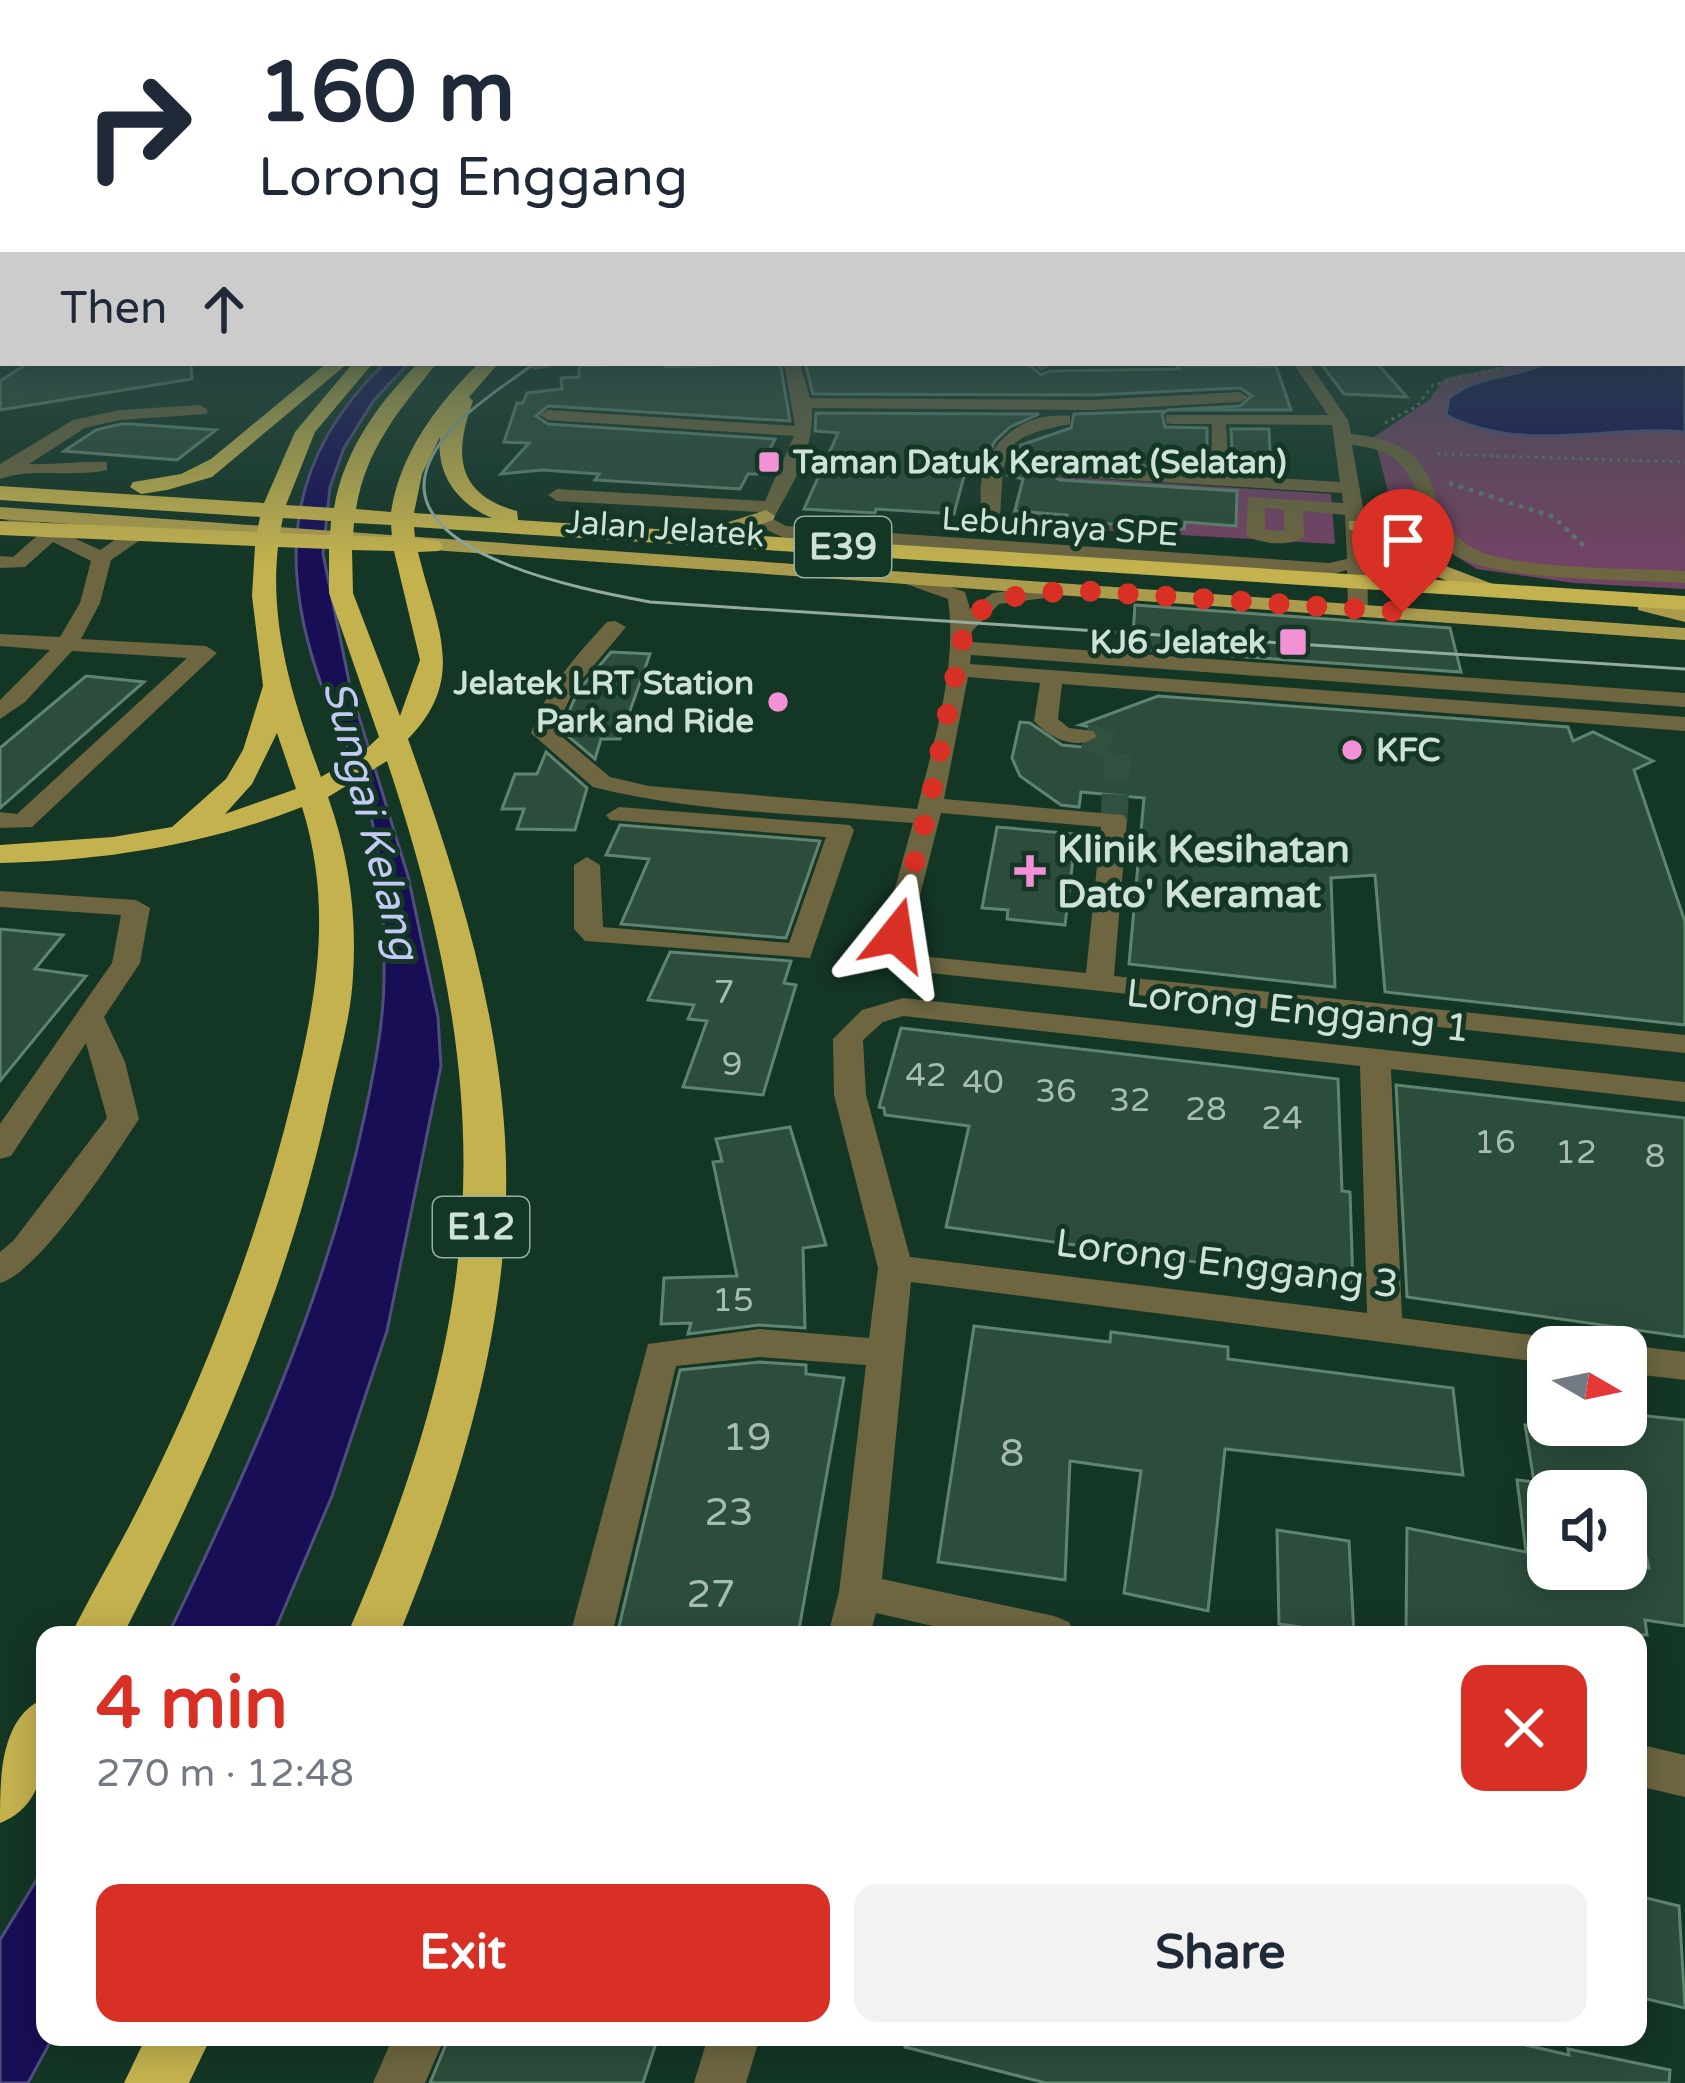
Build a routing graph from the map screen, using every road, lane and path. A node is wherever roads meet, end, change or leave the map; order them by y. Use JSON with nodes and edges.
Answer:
{"nodes":[{"id":1,"x":327,"y":370,"type":"edge"},
{"id":2,"x":329,"y":370,"type":"edge"},
{"id":3,"x":357,"y":370,"type":"edge"},
{"id":4,"x":422,"y":370,"type":"edge"},
{"id":5,"x":472,"y":370,"type":"edge"},
{"id":6,"x":473,"y":370,"type":"edge"},
{"id":7,"x":474,"y":370,"type":"edge"},
{"id":8,"x":795,"y":370,"type":"edge"},
{"id":9,"x":1305,"y":370,"type":"edge"},
{"id":10,"x":1491,"y":370,"type":"edge"},
{"id":11,"x":1240,"y":397,"type":"dead end"},
{"id":12,"x":806,"y":403,"type":"junction"},
{"id":13,"x":1093,"y":404,"type":"junction"},
{"id":14,"x":200,"y":410,"type":"dead end"},
{"id":15,"x":548,"y":415,"type":"dead end"},
{"id":16,"x":1117,"y":419,"type":"junction"},
{"id":17,"x":1219,"y":427,"type":"dead end"},
{"id":18,"x":1342,"y":429,"type":"junction"},
{"id":19,"x":805,"y":432,"type":"junction"},
{"id":20,"x":1416,"y":462,"type":"junction"},
{"id":21,"x":1685,"y":463,"type":"edge"},
{"id":22,"x":101,"y":466,"type":"dead end"},
{"id":23,"x":1060,"y":471,"type":"dead end"},
{"id":24,"x":1220,"y":480,"type":"junction"},
{"id":25,"x":1080,"y":483,"type":"dead end"},
{"id":26,"x":1352,"y":488,"type":"junction"},
{"id":27,"x":196,"y":493,"type":"junction"},
{"id":28,"x":3,"y":494,"type":"edge"},
{"id":29,"x":557,"y":495,"type":"dead end"},
{"id":30,"x":1255,"y":501,"type":"junction"},
{"id":31,"x":1293,"y":505,"type":"junction"},
{"id":32,"x":767,"y":514,"type":"junction"},
{"id":33,"x":992,"y":516,"type":"dead end"},
{"id":34,"x":1355,"y":517,"type":"junction"},
{"id":35,"x":152,"y":523,"type":"junction"},
{"id":36,"x":525,"y":524,"type":"junction"},
{"id":37,"x":52,"y":532,"type":"junction"},
{"id":38,"x":753,"y":542,"type":"junction"},
{"id":39,"x":665,"y":546,"type":"junction"},
{"id":40,"x":1588,"y":550,"type":"dead end"},
{"id":41,"x":100,"y":558,"type":"junction"},
{"id":42,"x":1075,"y":561,"type":"junction"},
{"id":43,"x":1357,"y":562,"type":"junction"},
{"id":44,"x":9,"y":563,"type":"edge"},
{"id":45,"x":808,"y":573,"type":"junction"},
{"id":46,"x":0,"y":578,"type":"edge"},
{"id":47,"x":1685,"y":578,"type":"edge"},
{"id":48,"x":910,"y":579,"type":"junction"},
{"id":49,"x":1358,"y":585,"type":"junction"},
{"id":50,"x":1072,"y":590,"type":"junction"},
{"id":51,"x":1527,"y":599,"type":"junction"},
{"id":52,"x":1358,"y":609,"type":"junction"},
{"id":53,"x":1685,"y":612,"type":"edge"},
{"id":54,"x":615,"y":627,"type":"dead end"},
{"id":55,"x":1635,"y":630,"type":"junction"},
{"id":56,"x":1685,"y":634,"type":"edge"},
{"id":57,"x":0,"y":640,"type":"edge"},
{"id":58,"x":66,"y":643,"type":"junction"},
{"id":59,"x":962,"y":648,"type":"junction"},
{"id":60,"x":1685,"y":650,"type":"edge"},
{"id":61,"x":1052,"y":677,"type":"junction"},
{"id":62,"x":277,"y":686,"type":"junction"},
{"id":63,"x":1685,"y":700,"type":"edge"},
{"id":64,"x":0,"y":712,"type":"edge"},
{"id":65,"x":1685,"y":724,"type":"edge"},
{"id":66,"x":1085,"y":736,"type":"tunnel mouth"},
{"id":67,"x":619,"y":815,"type":"dead end"},
{"id":68,"x":0,"y":820,"type":"edge"},
{"id":69,"x":926,"y":820,"type":"junction"},
{"id":70,"x":841,"y":830,"type":"junction"},
{"id":71,"x":0,"y":854,"type":"edge"},
{"id":72,"x":587,"y":865,"type":"dead end"},
{"id":73,"x":0,"y":876,"type":"edge"},
{"id":74,"x":0,"y":899,"type":"edge"},
{"id":75,"x":1099,"y":983,"type":"junction"},
{"id":76,"x":90,"y":1018,"type":"junction"},
{"id":77,"x":1685,"y":1044,"type":"edge"},
{"id":78,"x":1375,"y":1059,"type":"junction"},
{"id":79,"x":1685,"y":1093,"type":"edge"},
{"id":80,"x":0,"y":1148,"type":"edge"},
{"id":81,"x":896,"y":1268,"type":"junction"},
{"id":82,"x":0,"y":1270,"type":"edge"},
{"id":83,"x":1385,"y":1329,"type":"junction"},
{"id":84,"x":1527,"y":1346,"type":"edge"},
{"id":85,"x":886,"y":1353,"type":"junction"},
{"id":86,"x":1647,"y":1361,"type":"edge"},
{"id":87,"x":1685,"y":1366,"type":"edge"},
{"id":88,"x":860,"y":1592,"type":"junction"},
{"id":89,"x":103,"y":1626,"type":"edge"},
{"id":90,"x":377,"y":1626,"type":"edge"},
{"id":91,"x":593,"y":1626,"type":"edge"},
{"id":92,"x":852,"y":1626,"type":"edge"},
{"id":93,"x":1013,"y":1626,"type":"edge"},
{"id":94,"x":36,"y":1737,"type":"edge"},
{"id":95,"x":1647,"y":1767,"type":"edge"},
{"id":96,"x":1685,"y":1776,"type":"edge"},
{"id":97,"x":0,"y":1797,"type":"edge"},
{"id":98,"x":175,"y":2046,"type":"edge"},
{"id":99,"x":415,"y":2046,"type":"edge"},
{"id":100,"x":154,"y":2083,"type":"edge"},
{"id":101,"x":399,"y":2083,"type":"edge"}],
"edges":[{"from":1,"to":28,"type":"highway"},
{"from":2,"to":27,"type":"highway"},
{"from":3,"to":62,"type":"highway"},
{"from":4,"to":90,"type":"highway","number":"E12"},
{"from":5,"to":36,"type":"highway"},
{"from":6,"to":71,"type":"highway"},
{"from":7,"to":42,"type":"highway"},
{"from":8,"to":12,"type":"street"},
{"from":9,"to":18,"type":"street"},
{"from":10,"to":20,"type":"path"},
{"from":11,"to":13,"type":"street"},
{"from":12,"to":13,"type":"street"},
{"from":12,"to":19,"type":"street"},
{"from":13,"to":16,"type":"street"},
{"from":14,"to":28,"type":"street"},
{"from":15,"to":19,"type":"street"},
{"from":16,"to":18,"type":"street"},
{"from":16,"to":33,"type":"street"},
{"from":17,"to":24,"type":"street"},
{"from":18,"to":20,"type":"street"},
{"from":18,"to":26,"type":"street"},
{"from":19,"to":32,"type":"street"},
{"from":20,"to":21,"type":"path"},
{"from":20,"to":40,"type":"path"},
{"from":20,"to":47,"type":"street"},
{"from":22,"to":28,"type":"street"},
{"from":23,"to":24,"type":"street"},
{"from":24,"to":26,"type":"street"},
{"from":25,"to":30,"type":"street"},
{"from":26,"to":34,"type":"street"},
{"from":27,"to":28,"type":"highway"},
{"from":27,"to":36,"type":"main road","name":"Jalan Jelatek"},
{"from":28,"to":35,"type":"main road","name":"Jalan Jelatek"},
{"from":28,"to":37,"type":"street"},
{"from":28,"to":39,"type":"highway","name":"Lebuhraya SPE","number":"E39"},
{"from":28,"to":42,"type":"highway","name":"Lebuhraya SPE","number":"E39"},
{"from":29,"to":32,"type":"street","name":"Jalan Jelatek"},
{"from":30,"to":31,"type":"street"},
{"from":30,"to":31,"type":"street"},
{"from":31,"to":34,"type":"street"},
{"from":32,"to":38,"type":"street"},
{"from":32,"to":39,"type":"main road"},
{"from":32,"to":43,"type":"street","name":"Jalan Jelatek"},
{"from":34,"to":43,"type":"street"},
{"from":34,"to":51,"type":"main road"},
{"from":35,"to":41,"type":"street"},
{"from":35,"to":45,"type":"main road","name":"Jalan Jelatek"},
{"from":36,"to":39,"type":"main road","name":"Jalan Jelatek"},
{"from":37,"to":41,"type":"street"},
{"from":37,"to":44,"type":"street"},
{"from":38,"to":39,"type":"main road","name":"Jalan Jelatek"},
{"from":38,"to":45,"type":"main road"},
{"from":38,"to":49,"type":"main road","name":"Jalan Jelatek"},
{"from":39,"to":53,"type":"highway","name":"Lebuhraya SPE","number":"E39"},
{"from":41,"to":58,"type":"street"},
{"from":42,"to":53,"type":"highway","name":"Lebuhraya SPE","number":"E39"},
{"from":43,"to":49,"type":"street"},
{"from":44,"to":46,"type":"street"},
{"from":45,"to":48,"type":"main road","name":"Jalan Jelatek"},
{"from":48,"to":50,"type":"main road","name":"Jalan Jelatek"},
{"from":48,"to":59,"type":"street"},
{"from":49,"to":51,"type":"main road","name":"Jalan Jelatek"},
{"from":49,"to":52,"type":"street"},
{"from":50,"to":52,"type":"main road","name":"Jalan Jelatek"},
{"from":50,"to":59,"type":"street"},
{"from":51,"to":53,"type":"main road","name":"Jalan Jelatek"},
{"from":52,"to":55,"type":"main road","name":"Jalan Jelatek"},
{"from":54,"to":69,"type":"street"},
{"from":55,"to":56,"type":"main road","name":"Jalan Jelatek"},
{"from":55,"to":60,"type":"main road"},
{"from":57,"to":58,"type":"street"},
{"from":58,"to":64,"type":"street"},
{"from":58,"to":68,"type":"street"},
{"from":59,"to":61,"type":"street"},
{"from":59,"to":63,"type":"street"},
{"from":59,"to":69,"type":"street"},
{"from":61,"to":65,"type":"street"},
{"from":61,"to":66,"type":"street"},
{"from":62,"to":73,"type":"highway"},
{"from":62,"to":89,"type":"highway"},
{"from":67,"to":70,"type":"street"},
{"from":69,"to":70,"type":"street"},
{"from":69,"to":75,"type":"street"},
{"from":69,"to":75,"type":"street"},
{"from":70,"to":72,"type":"street"},
{"from":74,"to":76,"type":"street"},
{"from":75,"to":77,"type":"street"},
{"from":76,"to":80,"type":"street"},
{"from":76,"to":82,"type":"street"},
{"from":78,"to":79,"type":"street","name":"Lorong Enggang 1"},
{"from":78,"to":81,"type":"street","name":"Lorong Enggang 1"},
{"from":78,"to":83,"type":"street"},
{"from":81,"to":83,"type":"street","name":"Lorong Enggang 3"},
{"from":81,"to":85,"type":"street"},
{"from":83,"to":84,"type":"street","name":"Lorong Enggang 3"},
{"from":85,"to":88,"type":"street"},
{"from":85,"to":91,"type":"street"},
{"from":86,"to":87,"type":"street"},
{"from":88,"to":92,"type":"street"},
{"from":88,"to":93,"type":"street"},
{"from":94,"to":97,"type":"highway"},
{"from":95,"to":96,"type":"street"},
{"from":98,"to":100,"type":"highway"},
{"from":99,"to":101,"type":"street"}]}
